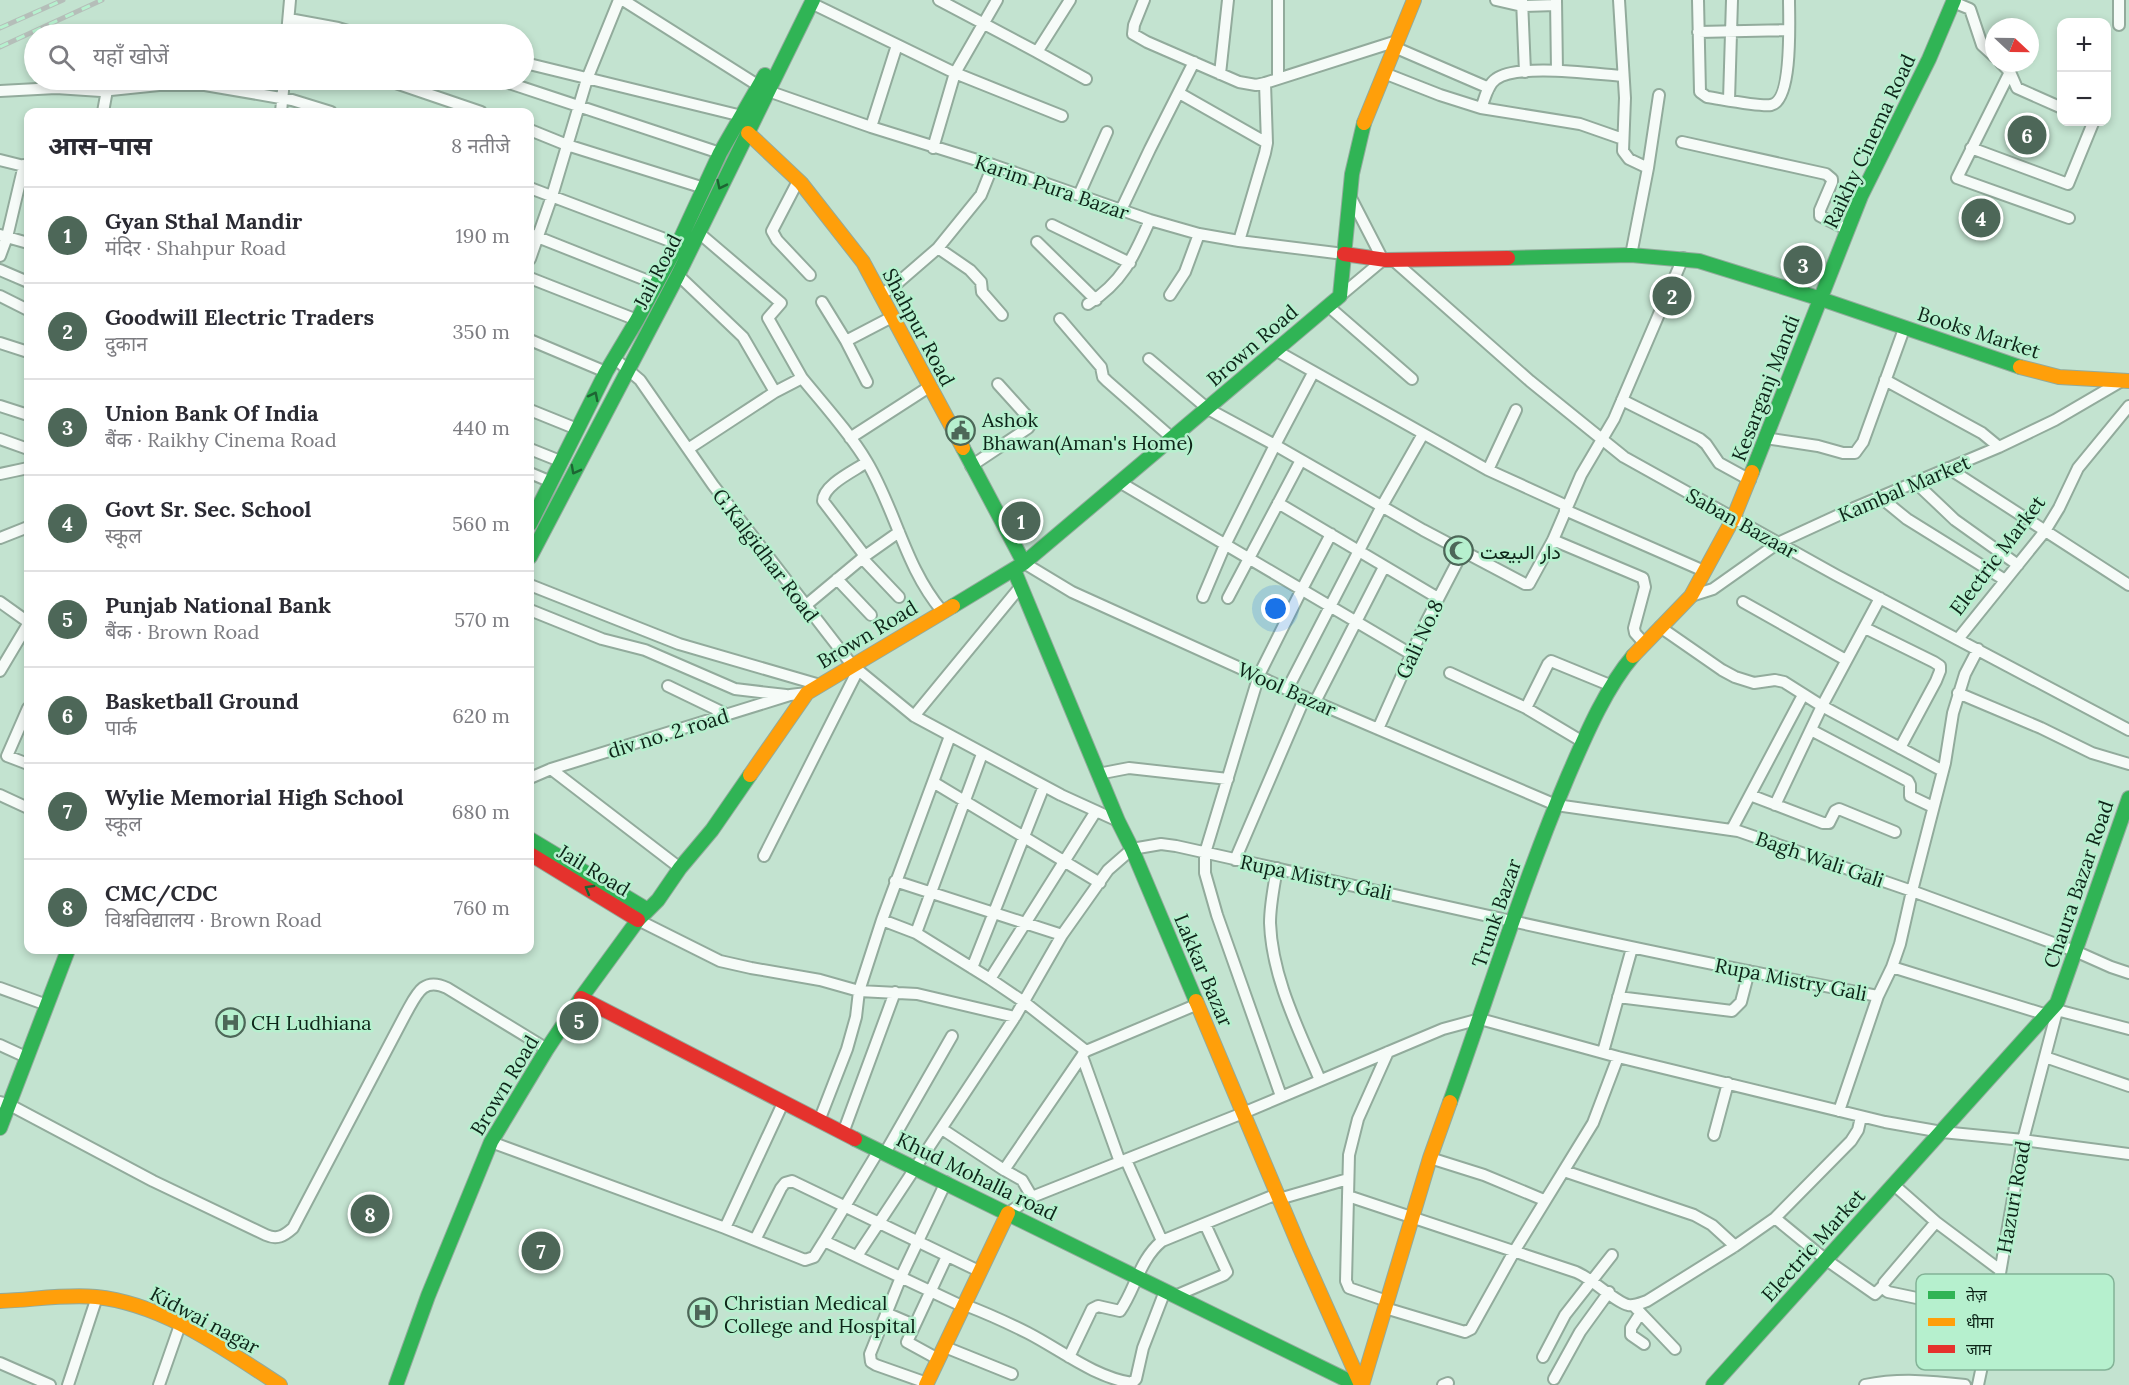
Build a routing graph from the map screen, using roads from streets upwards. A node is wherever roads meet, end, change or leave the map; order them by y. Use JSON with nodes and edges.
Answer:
{"nodes":[{"id":1,"x":290,"y":0,"type":"edge"},
{"id":2,"x":621,"y":0,"type":"edge"},
{"id":3,"x":939,"y":0,"type":"edge"},
{"id":4,"x":998,"y":0,"type":"edge"},
{"id":5,"x":1070,"y":0,"type":"edge"},
{"id":6,"x":1144,"y":0,"type":"edge"},
{"id":7,"x":1228,"y":0,"type":"edge"},
{"id":8,"x":1278,"y":0,"type":"edge"},
{"id":9,"x":1414,"y":0,"type":"edge"},
{"id":10,"x":1496,"y":0,"type":"edge"},
{"id":11,"x":1619,"y":0,"type":"edge"},
{"id":12,"x":1698,"y":0,"type":"edge"},
{"id":13,"x":1732,"y":0,"type":"edge"},
{"id":14,"x":1788,"y":0,"type":"edge"},
{"id":15,"x":2119,"y":0,"type":"edge"},
{"id":16,"x":808,"y":1,"type":"edge"},
{"id":17,"x":1954,"y":1,"type":"edge"},
{"id":18,"x":1556,"y":2,"type":"edge"},
{"id":19,"x":1522,"y":3,"type":"edge"},
{"id":20,"x":289,"y":19,"type":"junction"},
{"id":21,"x":984,"y":22,"type":"junction"},
{"id":22,"x":289,"y":24,"type":"edge"},
{"id":23,"x":316,"y":24,"type":"edge"},
{"id":24,"x":2119,"y":25,"type":"dead end"},
{"id":25,"x":1789,"y":30,"type":"junction"},
{"id":26,"x":1732,"y":31,"type":"junction"},
{"id":27,"x":1698,"y":32,"type":"junction"},
{"id":28,"x":1395,"y":44,"type":"junction"},
{"id":29,"x":897,"y":45,"type":"junction"},
{"id":30,"x":1985,"y":48,"type":"edge"},
{"id":31,"x":1037,"y":52,"type":"junction"},
{"id":32,"x":1194,"y":62,"type":"junction"},
{"id":33,"x":534,"y":65,"type":"edge"},
{"id":34,"x":1557,"y":71,"type":"junction"},
{"id":35,"x":1525,"y":72,"type":"junction"},
{"id":36,"x":2010,"y":72,"type":"joint"},
{"id":37,"x":955,"y":73,"type":"junction"},
{"id":38,"x":1384,"y":73,"type":"junction"},
{"id":39,"x":1220,"y":74,"type":"junction"},
{"id":40,"x":1623,"y":76,"type":"junction"},
{"id":41,"x":1278,"y":78,"type":"junction"},
{"id":42,"x":1086,"y":79,"type":"dead end"},
{"id":43,"x":587,"y":80,"type":"junction"},
{"id":44,"x":1265,"y":83,"type":"junction"},
{"id":45,"x":763,"y":88,"type":"junction"},
{"id":46,"x":1489,"y":88,"type":"junction"},
{"id":47,"x":24,"y":89,"type":"edge"},
{"id":48,"x":0,"y":90,"type":"edge"},
{"id":49,"x":107,"y":90,"type":"edge"},
{"id":50,"x":229,"y":90,"type":"edge"},
{"id":51,"x":283,"y":90,"type":"edge"},
{"id":52,"x":416,"y":90,"type":"edge"},
{"id":53,"x":533,"y":90,"type":"edge"},
{"id":54,"x":1179,"y":93,"type":"junction"},
{"id":55,"x":1659,"y":95,"type":"dead end"},
{"id":56,"x":283,"y":99,"type":"junction"},
{"id":57,"x":1730,"y":100,"type":"junction"},
{"id":58,"x":580,"y":105,"type":"junction"},
{"id":59,"x":2057,"y":106,"type":"edge"},
{"id":60,"x":104,"y":108,"type":"edge"},
{"id":61,"x":282,"y":108,"type":"edge"},
{"id":62,"x":320,"y":108,"type":"edge"},
{"id":63,"x":469,"y":108,"type":"edge"},
{"id":64,"x":1481,"y":108,"type":"junction"},
{"id":65,"x":742,"y":116,"type":"junction"},
{"id":66,"x":1062,"y":116,"type":"dead end"},
{"id":67,"x":2092,"y":126,"type":"edge"},
{"id":68,"x":871,"y":127,"type":"junction"},
{"id":69,"x":534,"y":132,"type":"edge"},
{"id":70,"x":1107,"y":132,"type":"dead end"},
{"id":71,"x":748,"y":133,"type":"junction"},
{"id":72,"x":1623,"y":139,"type":"junction"},
{"id":73,"x":1682,"y":142,"type":"dead end"},
{"id":74,"x":1267,"y":143,"type":"junction"},
{"id":75,"x":567,"y":145,"type":"junction"},
{"id":76,"x":933,"y":148,"type":"junction"},
{"id":77,"x":1971,"y":148,"type":"junction"},
{"id":78,"x":720,"y":153,"type":"junction"},
{"id":79,"x":0,"y":160,"type":"edge"},
{"id":80,"x":993,"y":165,"type":"junction"},
{"id":81,"x":24,"y":166,"type":"edge"},
{"id":82,"x":1648,"y":168,"type":"junction"},
{"id":83,"x":24,"y":172,"type":"edge"},
{"id":84,"x":798,"y":181,"type":"junction"},
{"id":85,"x":704,"y":188,"type":"junction"},
{"id":86,"x":534,"y":189,"type":"edge"},
{"id":87,"x":1079,"y":195,"type":"junction"},
{"id":88,"x":552,"y":196,"type":"junction"},
{"id":89,"x":1351,"y":198,"type":"junction"},
{"id":90,"x":1121,"y":210,"type":"junction"},
{"id":91,"x":2069,"y":218,"type":"dead end"},
{"id":92,"x":1150,"y":220,"type":"junction"},
{"id":93,"x":1052,"y":225,"type":"dead end"},
{"id":94,"x":1848,"y":230,"type":"junction"},
{"id":95,"x":699,"y":233,"type":"junction"},
{"id":96,"x":1199,"y":234,"type":"junction"},
{"id":97,"x":534,"y":235,"type":"edge"},
{"id":98,"x":3,"y":236,"type":"edge"},
{"id":99,"x":1239,"y":241,"type":"junction"},
{"id":100,"x":24,"y":242,"type":"edge"},
{"id":101,"x":1037,"y":242,"type":"dead end"},
{"id":102,"x":678,"y":244,"type":"junction"},
{"id":103,"x":938,"y":248,"type":"junction"},
{"id":104,"x":1344,"y":254,"type":"junction"},
{"id":105,"x":1631,"y":255,"type":"junction"},
{"id":106,"x":0,"y":256,"type":"edge"},
{"id":107,"x":1683,"y":258,"type":"junction"},
{"id":108,"x":1388,"y":260,"type":"junction"},
{"id":109,"x":1130,"y":263,"type":"junction"},
{"id":110,"x":0,"y":270,"type":"edge"},
{"id":111,"x":678,"y":275,"type":"junction"},
{"id":112,"x":810,"y":275,"type":"dead end"},
{"id":113,"x":24,"y":280,"type":"edge"},
{"id":114,"x":534,"y":280,"type":"edge"},
{"id":115,"x":656,"y":284,"type":"junction"},
{"id":116,"x":880,"y":295,"type":"junction"},
{"id":117,"x":1170,"y":295,"type":"dead end"},
{"id":118,"x":0,"y":296,"type":"edge"},
{"id":119,"x":1340,"y":296,"type":"junction"},
{"id":120,"x":1821,"y":299,"type":"junction"},
{"id":121,"x":822,"y":302,"type":"dead end"},
{"id":122,"x":1328,"y":306,"type":"junction"},
{"id":123,"x":24,"y":308,"type":"edge"},
{"id":124,"x":1002,"y":315,"type":"dead end"},
{"id":125,"x":892,"y":317,"type":"junction"},
{"id":126,"x":1060,"y":319,"type":"dead end"},
{"id":127,"x":637,"y":320,"type":"junction"},
{"id":128,"x":1904,"y":329,"type":"junction"},
{"id":129,"x":846,"y":341,"type":"junction"},
{"id":130,"x":534,"y":342,"type":"edge"},
{"id":131,"x":0,"y":343,"type":"edge"},
{"id":132,"x":1275,"y":350,"type":"junction"},
{"id":133,"x":24,"y":351,"type":"edge"},
{"id":134,"x":614,"y":358,"type":"junction"},
{"id":135,"x":1149,"y":359,"type":"dead end"},
{"id":136,"x":627,"y":367,"type":"junction"},
{"id":137,"x":606,"y":372,"type":"junction"},
{"id":138,"x":1313,"y":373,"type":"junction"},
{"id":139,"x":802,"y":378,"type":"junction"},
{"id":140,"x":1412,"y":379,"type":"dead end"},
{"id":141,"x":1885,"y":380,"type":"junction"},
{"id":142,"x":867,"y":382,"type":"dead end"},
{"id":143,"x":2124,"y":382,"type":"edge"},
{"id":144,"x":998,"y":384,"type":"dead end"},
{"id":145,"x":929,"y":387,"type":"junction"},
{"id":146,"x":775,"y":392,"type":"junction"},
{"id":147,"x":1622,"y":400,"type":"junction"},
{"id":148,"x":0,"y":406,"type":"edge"},
{"id":149,"x":2129,"y":406,"type":"edge"},
{"id":150,"x":1208,"y":410,"type":"junction"},
{"id":151,"x":1516,"y":410,"type":"dead end"},
{"id":152,"x":534,"y":412,"type":"edge"},
{"id":153,"x":24,"y":414,"type":"edge"},
{"id":154,"x":577,"y":429,"type":"junction"},
{"id":155,"x":1423,"y":434,"type":"junction"},
{"id":156,"x":850,"y":438,"type":"junction"},
{"id":157,"x":1173,"y":438,"type":"junction"},
{"id":158,"x":1765,"y":438,"type":"junction"},
{"id":159,"x":0,"y":439,"type":"edge"},
{"id":160,"x":1602,"y":441,"type":"junction"},
{"id":161,"x":1275,"y":445,"type":"junction"},
{"id":162,"x":1999,"y":447,"type":"junction"},
{"id":163,"x":24,"y":448,"type":"edge"},
{"id":164,"x":688,"y":449,"type":"junction"},
{"id":165,"x":534,"y":451,"type":"edge"},
{"id":166,"x":1301,"y":460,"type":"junction"},
{"id":167,"x":560,"y":462,"type":"junction"},
{"id":168,"x":867,"y":462,"type":"junction"},
{"id":169,"x":971,"y":466,"type":"junction"},
{"id":170,"x":1948,"y":468,"type":"junction"},
{"id":171,"x":24,"y":469,"type":"edge"},
{"id":172,"x":1488,"y":470,"type":"junction"},
{"id":173,"x":1,"y":473,"type":"edge"},
{"id":174,"x":534,"y":475,"type":"edge"},
{"id":175,"x":549,"y":481,"type":"junction"},
{"id":176,"x":1914,"y":482,"type":"junction"},
{"id":177,"x":1121,"y":483,"type":"junction"},
{"id":178,"x":1747,"y":486,"type":"junction"},
{"id":179,"x":1880,"y":497,"type":"junction"},
{"id":180,"x":1278,"y":503,"type":"junction"},
{"id":181,"x":1382,"y":506,"type":"junction"},
{"id":182,"x":1566,"y":508,"type":"junction"},
{"id":183,"x":534,"y":515,"type":"edge"},
{"id":184,"x":1734,"y":519,"type":"junction"},
{"id":185,"x":24,"y":529,"type":"edge"},
{"id":186,"x":2045,"y":531,"type":"junction"},
{"id":187,"x":899,"y":532,"type":"junction"},
{"id":188,"x":1331,"y":534,"type":"junction"},
{"id":189,"x":0,"y":538,"type":"edge"},
{"id":190,"x":1552,"y":540,"type":"junction"},
{"id":191,"x":1778,"y":543,"type":"junction"},
{"id":192,"x":1225,"y":545,"type":"junction"},
{"id":193,"x":534,"y":549,"type":"edge"},
{"id":194,"x":1463,"y":551,"type":"junction"},
{"id":195,"x":1359,"y":552,"type":"junction"},
{"id":196,"x":864,"y":557,"type":"junction"},
{"id":197,"x":1248,"y":559,"type":"junction"},
{"id":198,"x":2018,"y":565,"type":"junction"},
{"id":199,"x":1019,"y":566,"type":"junction"},
{"id":200,"x":1384,"y":567,"type":"junction"},
{"id":201,"x":1704,"y":571,"type":"junction"},
{"id":202,"x":837,"y":579,"type":"junction"},
{"id":203,"x":2005,"y":580,"type":"junction"},
{"id":204,"x":2129,"y":585,"type":"edge"},
{"id":205,"x":1021,"y":586,"type":"junction"},
{"id":206,"x":534,"y":587,"type":"edge"},
{"id":207,"x":1301,"y":591,"type":"junction"},
{"id":208,"x":1691,"y":596,"type":"junction"},
{"id":209,"x":899,"y":597,"type":"dead end"},
{"id":210,"x":1203,"y":597,"type":"dead end"},
{"id":211,"x":1228,"y":598,"type":"dead end"},
{"id":212,"x":1438,"y":598,"type":"junction"},
{"id":213,"x":1880,"y":598,"type":"junction"},
{"id":214,"x":0,"y":602,"type":"edge"},
{"id":215,"x":1743,"y":602,"type":"dead end"},
{"id":216,"x":805,"y":606,"type":"junction"},
{"id":217,"x":1329,"y":607,"type":"junction"},
{"id":218,"x":534,"y":611,"type":"edge"},
{"id":219,"x":942,"y":611,"type":"junction"},
{"id":220,"x":871,"y":615,"type":"dead end"},
{"id":221,"x":24,"y":620,"type":"edge"},
{"id":222,"x":1356,"y":621,"type":"junction"},
{"id":223,"x":1660,"y":627,"type":"junction"},
{"id":224,"x":1865,"y":628,"type":"junction"},
{"id":225,"x":24,"y":629,"type":"edge"},
{"id":226,"x":1958,"y":639,"type":"junction"},
{"id":227,"x":1644,"y":643,"type":"junction"},
{"id":228,"x":1978,"y":649,"type":"junction"},
{"id":229,"x":1411,"y":654,"type":"junction"},
{"id":230,"x":4,"y":657,"type":"edge"},
{"id":231,"x":1846,"y":660,"type":"junction"},
{"id":232,"x":855,"y":668,"type":"junction"},
{"id":233,"x":0,"y":670,"type":"edge"},
{"id":234,"x":1450,"y":673,"type":"dead end"},
{"id":235,"x":1259,"y":675,"type":"junction"},
{"id":236,"x":820,"y":685,"type":"junction"},
{"id":237,"x":668,"y":686,"type":"dead end"},
{"id":238,"x":1612,"y":686,"type":"junction"},
{"id":239,"x":1288,"y":688,"type":"junction"},
{"id":240,"x":807,"y":693,"type":"junction"},
{"id":241,"x":1958,"y":693,"type":"junction"},
{"id":242,"x":789,"y":695,"type":"junction"},
{"id":243,"x":1803,"y":695,"type":"junction"},
{"id":244,"x":1310,"y":700,"type":"junction"},
{"id":245,"x":1822,"y":706,"type":"junction"},
{"id":246,"x":1526,"y":708,"type":"junction"},
{"id":247,"x":728,"y":714,"type":"junction"},
{"id":248,"x":24,"y":716,"type":"edge"},
{"id":249,"x":914,"y":716,"type":"junction"},
{"id":250,"x":1378,"y":729,"type":"junction"},
{"id":251,"x":1811,"y":730,"type":"junction"},
{"id":252,"x":2129,"y":730,"type":"edge"},
{"id":253,"x":950,"y":736,"type":"junction"},
{"id":254,"x":1583,"y":742,"type":"junction"},
{"id":255,"x":1900,"y":748,"type":"junction"},
{"id":256,"x":4,"y":754,"type":"edge"},
{"id":257,"x":982,"y":754,"type":"junction"},
{"id":258,"x":24,"y":762,"type":"edge"},
{"id":259,"x":2129,"y":764,"type":"edge"},
{"id":260,"x":551,"y":769,"type":"junction"},
{"id":261,"x":1943,"y":771,"type":"junction"},
{"id":262,"x":1098,"y":774,"type":"junction"},
{"id":263,"x":534,"y":776,"type":"edge"},
{"id":264,"x":1228,"y":779,"type":"junction"},
{"id":265,"x":933,"y":782,"type":"junction"},
{"id":266,"x":1044,"y":786,"type":"junction"},
{"id":267,"x":0,"y":795,"type":"edge"},
{"id":268,"x":1750,"y":795,"type":"junction"},
{"id":269,"x":2129,"y":798,"type":"edge"},
{"id":270,"x":964,"y":801,"type":"junction"},
{"id":271,"x":1556,"y":805,"type":"junction"},
{"id":272,"x":1775,"y":805,"type":"junction"},
{"id":273,"x":24,"y":806,"type":"edge"},
{"id":274,"x":1933,"y":807,"type":"junction"},
{"id":275,"x":1096,"y":811,"type":"junction"},
{"id":276,"x":1118,"y":821,"type":"junction"},
{"id":277,"x":1732,"y":829,"type":"junction"},
{"id":278,"x":1895,"y":832,"type":"dead end"},
{"id":279,"x":1025,"y":837,"type":"junction"},
{"id":280,"x":534,"y":842,"type":"edge"},
{"id":281,"x":1132,"y":849,"type":"junction"},
{"id":282,"x":1205,"y":853,"type":"junction"},
{"id":283,"x":534,"y":856,"type":"edge"},
{"id":284,"x":764,"y":856,"type":"dead end"},
{"id":285,"x":1235,"y":860,"type":"junction"},
{"id":286,"x":1064,"y":861,"type":"junction"},
{"id":287,"x":680,"y":868,"type":"junction"},
{"id":288,"x":1277,"y":868,"type":"junction"},
{"id":289,"x":895,"y":881,"type":"junction"},
{"id":290,"x":1100,"y":882,"type":"junction"},
{"id":291,"x":1912,"y":891,"type":"junction"},
{"id":292,"x":931,"y":892,"type":"junction"},
{"id":293,"x":993,"y":914,"type":"junction"},
{"id":294,"x":643,"y":915,"type":"junction"},
{"id":295,"x":882,"y":920,"type":"junction"},
{"id":296,"x":1512,"y":921,"type":"junction"},
{"id":297,"x":1023,"y":923,"type":"junction"},
{"id":298,"x":916,"y":933,"type":"junction"},
{"id":299,"x":1062,"y":935,"type":"junction"},
{"id":300,"x":1632,"y":948,"type":"junction"},
{"id":301,"x":2075,"y":951,"type":"junction"},
{"id":302,"x":66,"y":954,"type":"edge"},
{"id":303,"x":1892,"y":967,"type":"junction"},
{"id":304,"x":972,"y":968,"type":"junction"},
{"id":305,"x":1749,"y":971,"type":"junction"},
{"id":306,"x":2129,"y":973,"type":"edge"},
{"id":307,"x":990,"y":979,"type":"junction"},
{"id":308,"x":2065,"y":984,"type":"joint"},
{"id":309,"x":0,"y":988,"type":"edge"},
{"id":310,"x":859,"y":991,"type":"junction"},
{"id":311,"x":895,"y":993,"type":"junction"},
{"id":312,"x":1878,"y":996,"type":"junction"},
{"id":313,"x":1618,"y":997,"type":"junction"},
{"id":314,"x":581,"y":998,"type":"junction"},
{"id":315,"x":1024,"y":1002,"type":"junction"},
{"id":316,"x":1198,"y":1004,"type":"junction"},
{"id":317,"x":47,"y":1005,"type":"junction"},
{"id":318,"x":2053,"y":1012,"type":"junction"},
{"id":319,"x":1015,"y":1017,"type":"junction"},
{"id":320,"x":1480,"y":1020,"type":"junction"},
{"id":321,"x":2129,"y":1029,"type":"edge"},
{"id":322,"x":952,"y":1036,"type":"dead end"},
{"id":323,"x":0,"y":1045,"type":"edge"},
{"id":324,"x":547,"y":1049,"type":"junction"},
{"id":325,"x":1388,"y":1052,"type":"junction"},
{"id":326,"x":1603,"y":1052,"type":"junction"},
{"id":327,"x":1084,"y":1053,"type":"junction"},
{"id":328,"x":26,"y":1057,"type":"junction"},
{"id":329,"x":1618,"y":1057,"type":"junction"},
{"id":330,"x":2045,"y":1057,"type":"junction"},
{"id":331,"x":1320,"y":1080,"type":"junction"},
{"id":332,"x":1728,"y":1083,"type":"junction"},
{"id":333,"x":2129,"y":1086,"type":"edge"},
{"id":334,"x":1281,"y":1096,"type":"junction"},
{"id":335,"x":783,"y":1102,"type":"junction"},
{"id":336,"x":4,"y":1103,"type":"edge"},
{"id":337,"x":1839,"y":1112,"type":"junction"},
{"id":338,"x":1243,"y":1113,"type":"junction"},
{"id":339,"x":1862,"y":1117,"type":"junction"},
{"id":340,"x":819,"y":1121,"type":"junction"},
{"id":341,"x":0,"y":1128,"type":"edge"},
{"id":342,"x":942,"y":1129,"type":"junction"},
{"id":343,"x":1942,"y":1132,"type":"junction"},
{"id":344,"x":843,"y":1133,"type":"junction"},
{"id":345,"x":1714,"y":1135,"type":"dead end"},
{"id":346,"x":2022,"y":1140,"type":"junction"},
{"id":347,"x":491,"y":1142,"type":"junction"},
{"id":348,"x":882,"y":1151,"type":"junction"},
{"id":349,"x":2129,"y":1155,"type":"edge"},
{"id":350,"x":1430,"y":1158,"type":"junction"},
{"id":351,"x":1123,"y":1161,"type":"junction"},
{"id":352,"x":917,"y":1168,"type":"junction"},
{"id":353,"x":1004,"y":1170,"type":"junction"},
{"id":354,"x":1564,"y":1171,"type":"junction"},
{"id":355,"x":1348,"y":1179,"type":"junction"},
{"id":356,"x":946,"y":1182,"type":"junction"},
{"id":357,"x":1894,"y":1185,"type":"junction"},
{"id":358,"x":1348,"y":1196,"type":"junction"},
{"id":359,"x":1032,"y":1197,"type":"junction"},
{"id":360,"x":1278,"y":1197,"type":"junction"},
{"id":361,"x":1545,"y":1200,"type":"junction"},
{"id":362,"x":846,"y":1206,"type":"junction"},
{"id":363,"x":1008,"y":1213,"type":"junction"},
{"id":364,"x":1413,"y":1217,"type":"junction"},
{"id":365,"x":1775,"y":1218,"type":"junction"},
{"id":366,"x":1936,"y":1222,"type":"junction"},
{"id":367,"x":879,"y":1223,"type":"junction"},
{"id":368,"x":1205,"y":1224,"type":"junction"},
{"id":369,"x":725,"y":1228,"type":"junction"},
{"id":370,"x":755,"y":1240,"type":"junction"},
{"id":371,"x":824,"y":1241,"type":"junction"},
{"id":372,"x":918,"y":1241,"type":"junction"},
{"id":373,"x":1162,"y":1241,"type":"junction"},
{"id":374,"x":1735,"y":1246,"type":"junction"},
{"id":375,"x":1515,"y":1250,"type":"junction"},
{"id":376,"x":1612,"y":1255,"type":"dead end"},
{"id":377,"x":858,"y":1256,"type":"junction"},
{"id":378,"x":947,"y":1256,"type":"junction"},
{"id":379,"x":1826,"y":1259,"type":"junction"},
{"id":380,"x":2000,"y":1270,"type":"junction"},
{"id":381,"x":979,"y":1271,"type":"junction"},
{"id":382,"x":1999,"y":1274,"type":"edge"},
{"id":383,"x":1137,"y":1276,"type":"junction"},
{"id":384,"x":901,"y":1277,"type":"junction"},
{"id":385,"x":1592,"y":1280,"type":"junction"},
{"id":386,"x":1883,"y":1286,"type":"junction"},
{"id":387,"x":930,"y":1291,"type":"junction"},
{"id":388,"x":1608,"y":1292,"type":"junction"},
{"id":389,"x":1170,"y":1293,"type":"junction"},
{"id":390,"x":97,"y":1297,"type":"junction"},
{"id":391,"x":1916,"y":1298,"type":"edge"},
{"id":392,"x":0,"y":1301,"type":"edge"},
{"id":393,"x":1386,"y":1304,"type":"junction"},
{"id":394,"x":964,"y":1306,"type":"junction"},
{"id":395,"x":1637,"y":1310,"type":"junction"},
{"id":396,"x":886,"y":1313,"type":"junction"},
{"id":397,"x":180,"y":1325,"type":"junction"},
{"id":398,"x":914,"y":1325,"type":"junction"},
{"id":399,"x":1644,"y":1344,"type":"dead end"},
{"id":400,"x":1675,"y":1348,"type":"dead end"},
{"id":401,"x":941,"y":1353,"type":"junction"},
{"id":402,"x":1069,"y":1357,"type":"junction"},
{"id":403,"x":1543,"y":1358,"type":"dead end"},
{"id":404,"x":0,"y":1363,"type":"edge"},
{"id":405,"x":1981,"y":1370,"type":"edge"},
{"id":406,"x":1012,"y":1374,"type":"dead end"},
{"id":407,"x":1554,"y":1379,"type":"dead end"},
{"id":408,"x":1921,"y":1382,"type":"edge"},
{"id":409,"x":1718,"y":1383,"type":"edge"},
{"id":410,"x":926,"y":1384,"type":"edge"},
{"id":411,"x":50,"y":1385,"type":"edge"},
{"id":412,"x":68,"y":1385,"type":"edge"},
{"id":413,"x":159,"y":1385,"type":"edge"},
{"id":414,"x":280,"y":1385,"type":"edge"},
{"id":415,"x":396,"y":1385,"type":"edge"},
{"id":416,"x":1360,"y":1385,"type":"edge"},
{"id":417,"x":1865,"y":1385,"type":"edge"},
{"id":418,"x":1965,"y":1385,"type":"edge"},
{"id":419,"x":1978,"y":1385,"type":"edge"}],
"edges":[{"from":1,"to":20,"type":"street"},
{"from":2,"to":43,"type":"street"},
{"from":2,"to":45,"type":"street","name":"Karim Pura Bazar"},
{"from":3,"to":21,"type":"street"},
{"from":4,"to":21,"type":"street"},
{"from":5,"to":31,"type":"street"},
{"from":6,"to":32,"type":"street"},
{"from":7,"to":39,"type":"street"},
{"from":8,"to":41,"type":"street"},
{"from":9,"to":28,"type":"street"},
{"from":10,"to":19,"type":"street"},
{"from":11,"to":40,"type":"street"},
{"from":12,"to":27,"type":"street"},
{"from":13,"to":26,"type":"street"},
{"from":14,"to":25,"type":"street"},
{"from":15,"to":24,"type":"street"},
{"from":16,"to":29,"type":"street"},
{"from":16,"to":45,"type":"street","name":"Jail Road"},
{"from":17,"to":30,"type":"street"},
{"from":17,"to":94,"type":"street","name":"Raikhy Cinema Road"},
{"from":18,"to":19,"type":"street"},
{"from":18,"to":34,"type":"street"},
{"from":19,"to":35,"type":"street"},
{"from":20,"to":22,"type":"street"},
{"from":20,"to":23,"type":"street"},
{"from":21,"to":31,"type":"street"},
{"from":21,"to":37,"type":"street"},
{"from":25,"to":26,"type":"street"},
{"from":25,"to":57,"type":"street"},
{"from":26,"to":27,"type":"street"},
{"from":26,"to":57,"type":"street"},
{"from":27,"to":57,"type":"street"},
{"from":28,"to":38,"type":"street"},
{"from":28,"to":41,"type":"street"},
{"from":28,"to":46,"type":"street"},
{"from":29,"to":37,"type":"street"},
{"from":29,"to":68,"type":"street"},
{"from":31,"to":42,"type":"street"},
{"from":32,"to":39,"type":"street"},
{"from":32,"to":54,"type":"street"},
{"from":33,"to":43,"type":"street"},
{"from":34,"to":35,"type":"street"},
{"from":34,"to":40,"type":"street"},
{"from":35,"to":46,"type":"street"},
{"from":36,"to":59,"type":"street"},
{"from":36,"to":77,"type":"street"},
{"from":37,"to":66,"type":"street"},
{"from":37,"to":76,"type":"street"},
{"from":38,"to":64,"type":"street"},
{"from":38,"to":89,"type":"street"},
{"from":39,"to":44,"type":"street"},
{"from":40,"to":72,"type":"street"},
{"from":41,"to":44,"type":"street"},
{"from":43,"to":58,"type":"street"},
{"from":43,"to":65,"type":"street"},
{"from":44,"to":74,"type":"street"},
{"from":45,"to":65,"type":"street","name":"Jail Road"},
{"from":45,"to":68,"type":"street","name":"Karim Pura Bazar"},
{"from":45,"to":71,"type":"street","name":"Jail Road"},
{"from":46,"to":64,"type":"street"},
{"from":47,"to":48,"type":"street"},
{"from":49,"to":60,"type":"street"},
{"from":50,"to":56,"type":"street"},
{"from":51,"to":56,"type":"street"},
{"from":52,"to":63,"type":"street"},
{"from":53,"to":58,"type":"street"},
{"from":54,"to":74,"type":"street"},
{"from":54,"to":90,"type":"street"},
{"from":55,"to":82,"type":"street"},
{"from":56,"to":61,"type":"street"},
{"from":56,"to":62,"type":"street"},
{"from":58,"to":75,"type":"street"},
{"from":58,"to":78,"type":"street"},
{"from":64,"to":72,"type":"street"},
{"from":65,"to":78,"type":"street","name":"Jail Road"},
{"from":67,"to":77,"type":"street"},
{"from":68,"to":76,"type":"street","name":"Karim Pura Bazar"},
{"from":69,"to":75,"type":"street"},
{"from":70,"to":87,"type":"street"},
{"from":71,"to":84,"type":"street","name":"Shahpur Road"},
{"from":71,"to":95,"type":"street","name":"Jail Road","one_way":true},
{"from":72,"to":82,"type":"street"},
{"from":73,"to":94,"type":"street"},
{"from":74,"to":99,"type":"street"},
{"from":75,"to":85,"type":"street"},
{"from":75,"to":88,"type":"street"},
{"from":76,"to":80,"type":"street","name":"Karim Pura Bazar"},
{"from":77,"to":91,"type":"street"},
{"from":78,"to":85,"type":"street","name":"Jail Road"},
{"from":79,"to":81,"type":"street"},
{"from":80,"to":87,"type":"street","name":"Karim Pura Bazar"},
{"from":80,"to":103,"type":"street"},
{"from":82,"to":105,"type":"street"},
{"from":83,"to":98,"type":"street"},
{"from":84,"to":112,"type":"street"},
{"from":84,"to":116,"type":"street","name":"Shahpur Road"},
{"from":85,"to":102,"type":"street","name":"Jail Road"},
{"from":86,"to":88,"type":"street"},
{"from":87,"to":90,"type":"street","name":"Karim Pura Bazar"},
{"from":88,"to":97,"type":"street"},
{"from":88,"to":102,"type":"street"},
{"from":89,"to":104,"type":"street"},
{"from":89,"to":108,"type":"street"},
{"from":90,"to":92,"type":"street","name":"Karim Pura Bazar"},
{"from":92,"to":96,"type":"street","name":"Karim Pura Bazar"},
{"from":92,"to":109,"type":"street"},
{"from":93,"to":109,"type":"street"},
{"from":94,"to":120,"type":"street","name":"Raikhy Cinema Road"},
{"from":95,"to":111,"type":"street","name":"Jail Road"},
{"from":95,"to":139,"type":"street"},
{"from":96,"to":99,"type":"street","name":"Karim Pura Bazar"},
{"from":96,"to":117,"type":"street"},
{"from":97,"to":115,"type":"street"},
{"from":98,"to":100,"type":"street"},
{"from":98,"to":106,"type":"street"},
{"from":99,"to":104,"type":"street","name":"Karim Pura Bazar"},
{"from":101,"to":109,"type":"street"},
{"from":102,"to":115,"type":"street","name":"Jail Road"},
{"from":103,"to":116,"type":"street"},
{"from":103,"to":124,"type":"street"},
{"from":104,"to":108,"type":"street","name":"Books Market"},
{"from":104,"to":119,"type":"street"},
{"from":105,"to":107,"type":"street","name":"Books Market"},
{"from":105,"to":108,"type":"street","name":"Books Market"},
{"from":107,"to":120,"type":"street","name":"Books Market"},
{"from":107,"to":147,"type":"street"},
{"from":108,"to":119,"type":"street"},
{"from":108,"to":160,"type":"street","name":"Saban Bazaar"},
{"from":110,"to":113,"type":"street"},
{"from":111,"to":136,"type":"street","name":"Jail Road"},
{"from":111,"to":146,"type":"street"},
{"from":114,"to":127,"type":"street"},
{"from":115,"to":127,"type":"street","name":"Jail Road"},
{"from":116,"to":125,"type":"street","name":"Shahpur Road"},
{"from":118,"to":123,"type":"street"},
{"from":119,"to":122,"type":"street","name":"Brown Road"},
{"from":120,"to":128,"type":"street","name":"Books Market"},
{"from":120,"to":158,"type":"street","name":"Kesarganj Mandi"},
{"from":121,"to":129,"type":"street"},
{"from":122,"to":132,"type":"street","name":"Brown Road"},
{"from":122,"to":140,"type":"street"},
{"from":125,"to":129,"type":"street"},
{"from":125,"to":145,"type":"street","name":"Shahpur Road"},
{"from":126,"to":157,"type":"street"},
{"from":127,"to":134,"type":"street","name":"Jail Road"},
{"from":128,"to":141,"type":"street"},
{"from":128,"to":143,"type":"street","name":"Books Market"},
{"from":129,"to":142,"type":"street"},
{"from":130,"to":137,"type":"street"},
{"from":131,"to":133,"type":"street"},
{"from":132,"to":138,"type":"street"},
{"from":132,"to":150,"type":"street","name":"Brown Road"},
{"from":134,"to":136,"type":"street","name":"G.Kalgidhar Road"},
{"from":134,"to":137,"type":"street","name":"Jail Road"},
{"from":135,"to":150,"type":"street"},
{"from":136,"to":164,"type":"street","name":"G.Kalgidhar Road"},
{"from":136,"to":193,"type":"street","name":"Jail Road","one_way":true},
{"from":154,"to":137,"type":"street","name":"Jail Road","one_way":true},
{"from":138,"to":155,"type":"street"},
{"from":138,"to":161,"type":"street"},
{"from":139,"to":146,"type":"street"},
{"from":139,"to":156,"type":"street"},
{"from":141,"to":158,"type":"street"},
{"from":141,"to":162,"type":"street"},
{"from":143,"to":162,"type":"street","name":"Kambal Market"},
{"from":144,"to":169,"type":"street"},
{"from":145,"to":156,"type":"street"},
{"from":145,"to":169,"type":"street","name":"Shahpur Road"},
{"from":146,"to":164,"type":"street"},
{"from":147,"to":160,"type":"street"},
{"from":147,"to":178,"type":"street"},
{"from":148,"to":153,"type":"street"},
{"from":149,"to":186,"type":"street","name":"Electric Market"},
{"from":150,"to":157,"type":"street","name":"Brown Road"},
{"from":150,"to":161,"type":"street"},
{"from":151,"to":172,"type":"street"},
{"from":152,"to":154,"type":"street"},
{"from":154,"to":167,"type":"street","name":"Jail Road"},
{"from":155,"to":172,"type":"street"},
{"from":155,"to":181,"type":"street"},
{"from":156,"to":168,"type":"street"},
{"from":157,"to":177,"type":"street","name":"Brown Road"},
{"from":158,"to":178,"type":"street","name":"Kesarganj Mandi"},
{"from":159,"to":163,"type":"street"},
{"from":160,"to":182,"type":"street"},
{"from":160,"to":184,"type":"street","name":"Saban Bazaar"},
{"from":161,"to":166,"type":"street"},
{"from":161,"to":192,"type":"street"},
{"from":162,"to":170,"type":"street","name":"Kambal Market"},
{"from":164,"to":216,"type":"street","name":"G.Kalgidhar Road"},
{"from":165,"to":167,"type":"street"},
{"from":166,"to":180,"type":"street"},
{"from":166,"to":181,"type":"street"},
{"from":167,"to":175,"type":"street","name":"Jail Road"},
{"from":168,"to":187,"type":"street"},
{"from":168,"to":196,"type":"street"},
{"from":169,"to":199,"type":"street","name":"Shahpur Road"},
{"from":170,"to":176,"type":"street","name":"Kambal Market"},
{"from":170,"to":186,"type":"street"},
{"from":171,"to":173,"type":"street"},
{"from":172,"to":182,"type":"street"},
{"from":174,"to":175,"type":"street"},
{"from":175,"to":183,"type":"street","name":"Jail Road"},
{"from":176,"to":179,"type":"street","name":"Kambal Market"},
{"from":176,"to":198,"type":"street"},
{"from":177,"to":192,"type":"street"},
{"from":177,"to":199,"type":"street","name":"Brown Road"},
{"from":178,"to":184,"type":"street","name":"Trunk Bazar"},
{"from":179,"to":191,"type":"street","name":"Kambal Market"},
{"from":179,"to":203,"type":"street"},
{"from":180,"to":188,"type":"street"},
{"from":180,"to":197,"type":"street"},
{"from":181,"to":194,"type":"street"},
{"from":181,"to":195,"type":"street"},
{"from":182,"to":190,"type":"street"},
{"from":182,"to":201,"type":"street"},
{"from":184,"to":191,"type":"street","name":"Saban Bazaar"},
{"from":184,"to":201,"type":"street","name":"Trunk Bazar"},
{"from":185,"to":189,"type":"street"},
{"from":186,"to":198,"type":"street","name":"Electric Market"},
{"from":186,"to":204,"type":"street"},
{"from":187,"to":196,"type":"street"},
{"from":187,"to":219,"type":"street"},
{"from":188,"to":195,"type":"street"},
{"from":188,"to":207,"type":"street"},
{"from":190,"to":194,"type":"street"},
{"from":190,"to":227,"type":"street"},
{"from":191,"to":208,"type":"street","name":"Kambal Market"},
{"from":191,"to":213,"type":"street","name":"Saban Bazaar"},
{"from":192,"to":197,"type":"street"},
{"from":192,"to":210,"type":"street"},
{"from":194,"to":212,"type":"street","name":"Gali No.8"},
{"from":195,"to":200,"type":"street"},
{"from":195,"to":217,"type":"street"},
{"from":196,"to":202,"type":"street"},
{"from":196,"to":209,"type":"street"},
{"from":197,"to":207,"type":"street"},
{"from":197,"to":211,"type":"street"},
{"from":198,"to":203,"type":"street","name":"Electric Market"},
{"from":199,"to":205,"type":"street","name":"Lakkar Bazar"},
{"from":199,"to":219,"type":"street","name":"Brown Road"},
{"from":199,"to":235,"type":"street","name":"Wool Bazar"},
{"from":200,"to":212,"type":"street"},
{"from":200,"to":222,"type":"street"},
{"from":201,"to":208,"type":"street","name":"Trunk Bazar"},
{"from":202,"to":216,"type":"street"},
{"from":202,"to":220,"type":"street"},
{"from":203,"to":226,"type":"street","name":"Electric Market"},
{"from":205,"to":249,"type":"street"},
{"from":205,"to":262,"type":"street","name":"Lakkar Bazar"},
{"from":206,"to":236,"type":"street"},
{"from":207,"to":217,"type":"street"},
{"from":207,"to":235,"type":"street"},
{"from":208,"to":223,"type":"street","name":"Trunk Bazar"},
{"from":212,"to":229,"type":"street","name":"Gali No.8"},
{"from":213,"to":224,"type":"street"},
{"from":213,"to":226,"type":"street","name":"Saban Bazaar"},
{"from":214,"to":221,"type":"street"},
{"from":215,"to":231,"type":"street"},
{"from":216,"to":232,"type":"street","name":"G.Kalgidhar Road"},
{"from":217,"to":222,"type":"street"},
{"from":217,"to":239,"type":"street"},
{"from":218,"to":242,"type":"street"},
{"from":219,"to":232,"type":"street","name":"Brown Road"},
{"from":222,"to":229,"type":"street"},
{"from":222,"to":244,"type":"street"},
{"from":223,"to":227,"type":"street","name":"Trunk Bazar"},
{"from":223,"to":243,"type":"street"},
{"from":224,"to":231,"type":"street"},
{"from":224,"to":255,"type":"street"},
{"from":225,"to":230,"type":"street"},
{"from":226,"to":228,"type":"street","name":"Saban Bazaar"},
{"from":227,"to":238,"type":"street","name":"Trunk Bazar"},
{"from":228,"to":241,"type":"street"},
{"from":228,"to":252,"type":"street","name":"Saban Bazaar"},
{"from":229,"to":250,"type":"street","name":"Gali No.8"},
{"from":230,"to":233,"type":"street"},
{"from":231,"to":245,"type":"street"},
{"from":232,"to":236,"type":"street","name":"Brown Road"},
{"from":232,"to":249,"type":"street","name":"G.Kalgidhar Road"},
{"from":232,"to":284,"type":"street"},
{"from":234,"to":246,"type":"street"},
{"from":235,"to":239,"type":"street","name":"Wool Bazar"},
{"from":235,"to":264,"type":"street"},
{"from":236,"to":240,"type":"street","name":"Brown Road"},
{"from":237,"to":247,"type":"street"},
{"from":238,"to":246,"type":"street"},
{"from":238,"to":254,"type":"street","name":"Trunk Bazar"},
{"from":239,"to":244,"type":"street","name":"Wool Bazar"},
{"from":240,"to":242,"type":"street","name":"div no. 2 road"},
{"from":240,"to":287,"type":"street","name":"Brown Road"},
{"from":241,"to":259,"type":"street"},
{"from":241,"to":261,"type":"street"},
{"from":242,"to":247,"type":"street","name":"div no. 2 road"},
{"from":243,"to":245,"type":"street"},
{"from":243,"to":268,"type":"street"},
{"from":244,"to":250,"type":"street","name":"Wool Bazar"},
{"from":244,"to":285,"type":"street"},
{"from":245,"to":251,"type":"street"},
{"from":245,"to":255,"type":"street"},
{"from":246,"to":254,"type":"street"},
{"from":247,"to":260,"type":"street","name":"div no. 2 road"},
{"from":248,"to":256,"type":"street"},
{"from":249,"to":253,"type":"street","name":"G.Kalgidhar Road"},
{"from":250,"to":271,"type":"street","name":"Wool Bazar"},
{"from":251,"to":272,"type":"street"},
{"from":251,"to":274,"type":"street"},
{"from":253,"to":257,"type":"street","name":"G.Kalgidhar Road"},
{"from":253,"to":265,"type":"street"},
{"from":254,"to":271,"type":"street","name":"Trunk Bazar"},
{"from":255,"to":261,"type":"street"},
{"from":256,"to":258,"type":"street"},
{"from":257,"to":266,"type":"street","name":"G.Kalgidhar Road"},
{"from":257,"to":270,"type":"street"},
{"from":260,"to":263,"type":"street","name":"div no. 2 road"},
{"from":260,"to":287,"type":"street"},
{"from":261,"to":274,"type":"street"},
{"from":262,"to":264,"type":"street"},
{"from":262,"to":276,"type":"street","name":"Lakkar Bazar"},
{"from":264,"to":282,"type":"street"},
{"from":265,"to":270,"type":"street"},
{"from":265,"to":289,"type":"street"},
{"from":266,"to":275,"type":"street","name":"G.Kalgidhar Road"},
{"from":266,"to":279,"type":"street"},
{"from":267,"to":273,"type":"street"},
{"from":268,"to":272,"type":"street"},
{"from":268,"to":277,"type":"street"},
{"from":269,"to":301,"type":"street","name":"Chaura Bazar Road"},
{"from":270,"to":279,"type":"street"},
{"from":270,"to":292,"type":"street"},
{"from":271,"to":277,"type":"street","name":"Bagh Wali Gali"},
{"from":271,"to":296,"type":"street","name":"Trunk Bazar"},
{"from":272,"to":278,"type":"street"},
{"from":274,"to":291,"type":"street"},
{"from":275,"to":276,"type":"street","name":"G.Kalgidhar Road"},
{"from":275,"to":286,"type":"street"},
{"from":276,"to":281,"type":"street","name":"Lakkar Bazar"},
{"from":277,"to":291,"type":"street","name":"Bagh Wali Gali"},
{"from":279,"to":286,"type":"street"},
{"from":279,"to":293,"type":"street"},
{"from":280,"to":294,"type":"street"},
{"from":281,"to":282,"type":"street","name":"Rupa Mistry Gali"},
{"from":281,"to":290,"type":"street"},
{"from":281,"to":316,"type":"street","name":"Lakkar Bazar"},
{"from":282,"to":285,"type":"street","name":"Rupa Mistry Gali"},
{"from":282,"to":334,"type":"street"},
{"from":294,"to":283,"type":"street","name":"Jail Road","one_way":true},
{"from":285,"to":288,"type":"street","name":"Rupa Mistry Gali"},
{"from":286,"to":290,"type":"street"},
{"from":286,"to":297,"type":"street"},
{"from":287,"to":294,"type":"street","name":"Brown Road"},
{"from":288,"to":296,"type":"street","name":"Rupa Mistry Gali"},
{"from":288,"to":331,"type":"street"},
{"from":289,"to":292,"type":"street"},
{"from":289,"to":295,"type":"street"},
{"from":290,"to":299,"type":"street"},
{"from":291,"to":301,"type":"street","name":"Bagh Wali Gali"},
{"from":291,"to":303,"type":"street"},
{"from":292,"to":293,"type":"street"},
{"from":292,"to":298,"type":"street"},
{"from":293,"to":297,"type":"street"},
{"from":293,"to":304,"type":"street"},
{"from":294,"to":310,"type":"street"},
{"from":294,"to":314,"type":"street","name":"Brown Road"},
{"from":295,"to":298,"type":"street"},
{"from":295,"to":310,"type":"street"},
{"from":296,"to":300,"type":"street","name":"Rupa Mistry Gali"},
{"from":296,"to":320,"type":"street","name":"Trunk Bazar"},
{"from":297,"to":299,"type":"street"},
{"from":297,"to":307,"type":"street"},
{"from":298,"to":304,"type":"street"},
{"from":299,"to":315,"type":"street"},
{"from":300,"to":305,"type":"street","name":"Rupa Mistry Gali"},
{"from":300,"to":313,"type":"street"},
{"from":301,"to":306,"type":"street","name":"Bagh Wali Gali"},
{"from":301,"to":308,"type":"street","name":"Chaura Bazar Road"},
{"from":302,"to":317,"type":"street"},
{"from":303,"to":312,"type":"street"},
{"from":303,"to":318,"type":"street"},
{"from":304,"to":307,"type":"street"},
{"from":305,"to":312,"type":"street","name":"Rupa Mistry Gali"},
{"from":305,"to":313,"type":"street"},
{"from":307,"to":315,"type":"street"},
{"from":308,"to":318,"type":"street","name":"Electric Market"},
{"from":309,"to":317,"type":"street"},
{"from":310,"to":311,"type":"street"},
{"from":310,"to":340,"type":"street"},
{"from":311,"to":319,"type":"street"},
{"from":311,"to":344,"type":"street"},
{"from":312,"to":337,"type":"street"},
{"from":313,"to":326,"type":"street"},
{"from":314,"to":324,"type":"street","name":"Brown Road"},
{"from":314,"to":335,"type":"street","name":"Khud Mohalla road"},
{"from":315,"to":319,"type":"street"},
{"from":315,"to":327,"type":"street"},
{"from":316,"to":327,"type":"street"},
{"from":316,"to":338,"type":"street","name":"Lakkar Bazar"},
{"from":317,"to":328,"type":"street"},
{"from":318,"to":321,"type":"street"},
{"from":318,"to":330,"type":"street","name":"Hazuri Road"},
{"from":318,"to":343,"type":"street","name":"Electric Market"},
{"from":319,"to":342,"type":"street"},
{"from":320,"to":325,"type":"street"},
{"from":320,"to":326,"type":"street"},
{"from":320,"to":350,"type":"street","name":"Trunk Bazar"},
{"from":322,"to":348,"type":"street"},
{"from":323,"to":328,"type":"street"},
{"from":324,"to":336,"type":"street"},
{"from":324,"to":347,"type":"street","name":"Brown Road"},
{"from":325,"to":331,"type":"street"},
{"from":325,"to":355,"type":"street"},
{"from":326,"to":329,"type":"street"},
{"from":327,"to":351,"type":"street"},
{"from":327,"to":353,"type":"street"},
{"from":328,"to":336,"type":"street"},
{"from":329,"to":332,"type":"street"},
{"from":329,"to":354,"type":"street"},
{"from":330,"to":333,"type":"street"},
{"from":330,"to":346,"type":"street","name":"Hazuri Road"},
{"from":331,"to":334,"type":"street"},
{"from":332,"to":337,"type":"street"},
{"from":332,"to":345,"type":"street"},
{"from":334,"to":338,"type":"street"},
{"from":335,"to":340,"type":"street","name":"Khud Mohalla road"},
{"from":335,"to":369,"type":"street"},
{"from":336,"to":341,"type":"street"},
{"from":337,"to":339,"type":"street"},
{"from":338,"to":351,"type":"street"},
{"from":338,"to":360,"type":"street","name":"Lakkar Bazar"},
{"from":339,"to":343,"type":"street"},
{"from":339,"to":365,"type":"street"},
{"from":340,"to":344,"type":"street","name":"Khud Mohalla road"},
{"from":342,"to":352,"type":"street"},
{"from":342,"to":353,"type":"street"},
{"from":343,"to":346,"type":"street"},
{"from":343,"to":357,"type":"street","name":"Electric Market"},
{"from":344,"to":348,"type":"street","name":"Khud Mohalla road"},
{"from":346,"to":349,"type":"street"},
{"from":346,"to":380,"type":"street","name":"Hazuri Road"},
{"from":347,"to":369,"type":"street"},
{"from":347,"to":415,"type":"street","name":"Brown Road"},
{"from":348,"to":352,"type":"street","name":"Khud Mohalla road"},
{"from":348,"to":362,"type":"street"},
{"from":350,"to":361,"type":"street"},
{"from":350,"to":364,"type":"street","name":"Trunk Bazar"},
{"from":351,"to":359,"type":"street"},
{"from":351,"to":373,"type":"street"},
{"from":352,"to":356,"type":"street","name":"Khud Mohalla road"},
{"from":352,"to":367,"type":"street"},
{"from":353,"to":359,"type":"street"},
{"from":354,"to":361,"type":"street"},
{"from":354,"to":374,"type":"street"},
{"from":355,"to":358,"type":"street"},
{"from":355,"to":360,"type":"street"},
{"from":356,"to":363,"type":"street","name":"Khud Mohalla road"},
{"from":356,"to":372,"type":"street"},
{"from":357,"to":366,"type":"street"},
{"from":357,"to":379,"type":"street","name":"Electric Market"},
{"from":358,"to":364,"type":"street"},
{"from":358,"to":393,"type":"street"},
{"from":359,"to":363,"type":"street"},
{"from":360,"to":368,"type":"street"},
{"from":360,"to":416,"type":"street","name":"Lakkar Bazar"},
{"from":361,"to":375,"type":"street"},
{"from":362,"to":367,"type":"street"},
{"from":362,"to":370,"type":"street"},
{"from":362,"to":371,"type":"street"},
{"from":363,"to":381,"type":"street"},
{"from":363,"to":383,"type":"street","name":"Khud Mohalla road"},
{"from":364,"to":375,"type":"street"},
{"from":364,"to":393,"type":"street","name":"Trunk Bazar"},
{"from":365,"to":374,"type":"street"},
{"from":365,"to":379,"type":"street"},
{"from":366,"to":380,"type":"street"},
{"from":366,"to":386,"type":"street"},
{"from":367,"to":372,"type":"street"},
{"from":367,"to":377,"type":"street"},
{"from":368,"to":373,"type":"street"},
{"from":368,"to":389,"type":"street"},
{"from":369,"to":370,"type":"street"},
{"from":370,"to":371,"type":"street"},
{"from":371,"to":377,"type":"street"},
{"from":372,"to":378,"type":"street"},
{"from":372,"to":384,"type":"street"},
{"from":373,"to":383,"type":"street"},
{"from":374,"to":395,"type":"street"},
{"from":375,"to":385,"type":"street"},
{"from":375,"to":393,"type":"street"},
{"from":376,"to":385,"type":"street"},
{"from":377,"to":384,"type":"street"},
{"from":378,"to":381,"type":"street"},
{"from":378,"to":387,"type":"street"},
{"from":379,"to":386,"type":"street"},
{"from":379,"to":409,"type":"street","name":"Electric Market"},
{"from":380,"to":382,"type":"street","name":"Hazuri Road"},
{"from":381,"to":394,"type":"street"},
{"from":383,"to":389,"type":"street","name":"Khud Mohalla road"},
{"from":383,"to":402,"type":"street"},
{"from":384,"to":387,"type":"street"},
{"from":384,"to":396,"type":"street"},
{"from":385,"to":388,"type":"street"},
{"from":385,"to":403,"type":"street"},
{"from":386,"to":391,"type":"street"},
{"from":387,"to":394,"type":"street"},
{"from":387,"to":398,"type":"street"},
{"from":388,"to":395,"type":"street"},
{"from":388,"to":407,"type":"street"},
{"from":389,"to":402,"type":"street"},
{"from":389,"to":416,"type":"street","name":"Khud Mohalla road"},
{"from":390,"to":392,"type":"street","name":"Kidwai nagar"},
{"from":390,"to":397,"type":"street","name":"Kidwai nagar"},
{"from":390,"to":412,"type":"street"},
{"from":393,"to":416,"type":"street","name":"Trunk Bazar"},
{"from":394,"to":401,"type":"street"},
{"from":394,"to":402,"type":"street"},
{"from":395,"to":399,"type":"street"},
{"from":395,"to":400,"type":"street"},
{"from":396,"to":398,"type":"street"},
{"from":396,"to":410,"type":"street"},
{"from":397,"to":413,"type":"street"},
{"from":397,"to":414,"type":"street","name":"Kidwai nagar"},
{"from":398,"to":401,"type":"street"},
{"from":401,"to":406,"type":"street"},
{"from":401,"to":410,"type":"street"},
{"from":404,"to":411,"type":"street"},
{"from":405,"to":419,"type":"street","name":"Hazuri Road"},
{"from":408,"to":417,"type":"street"},
{"from":408,"to":418,"type":"street"}]}
